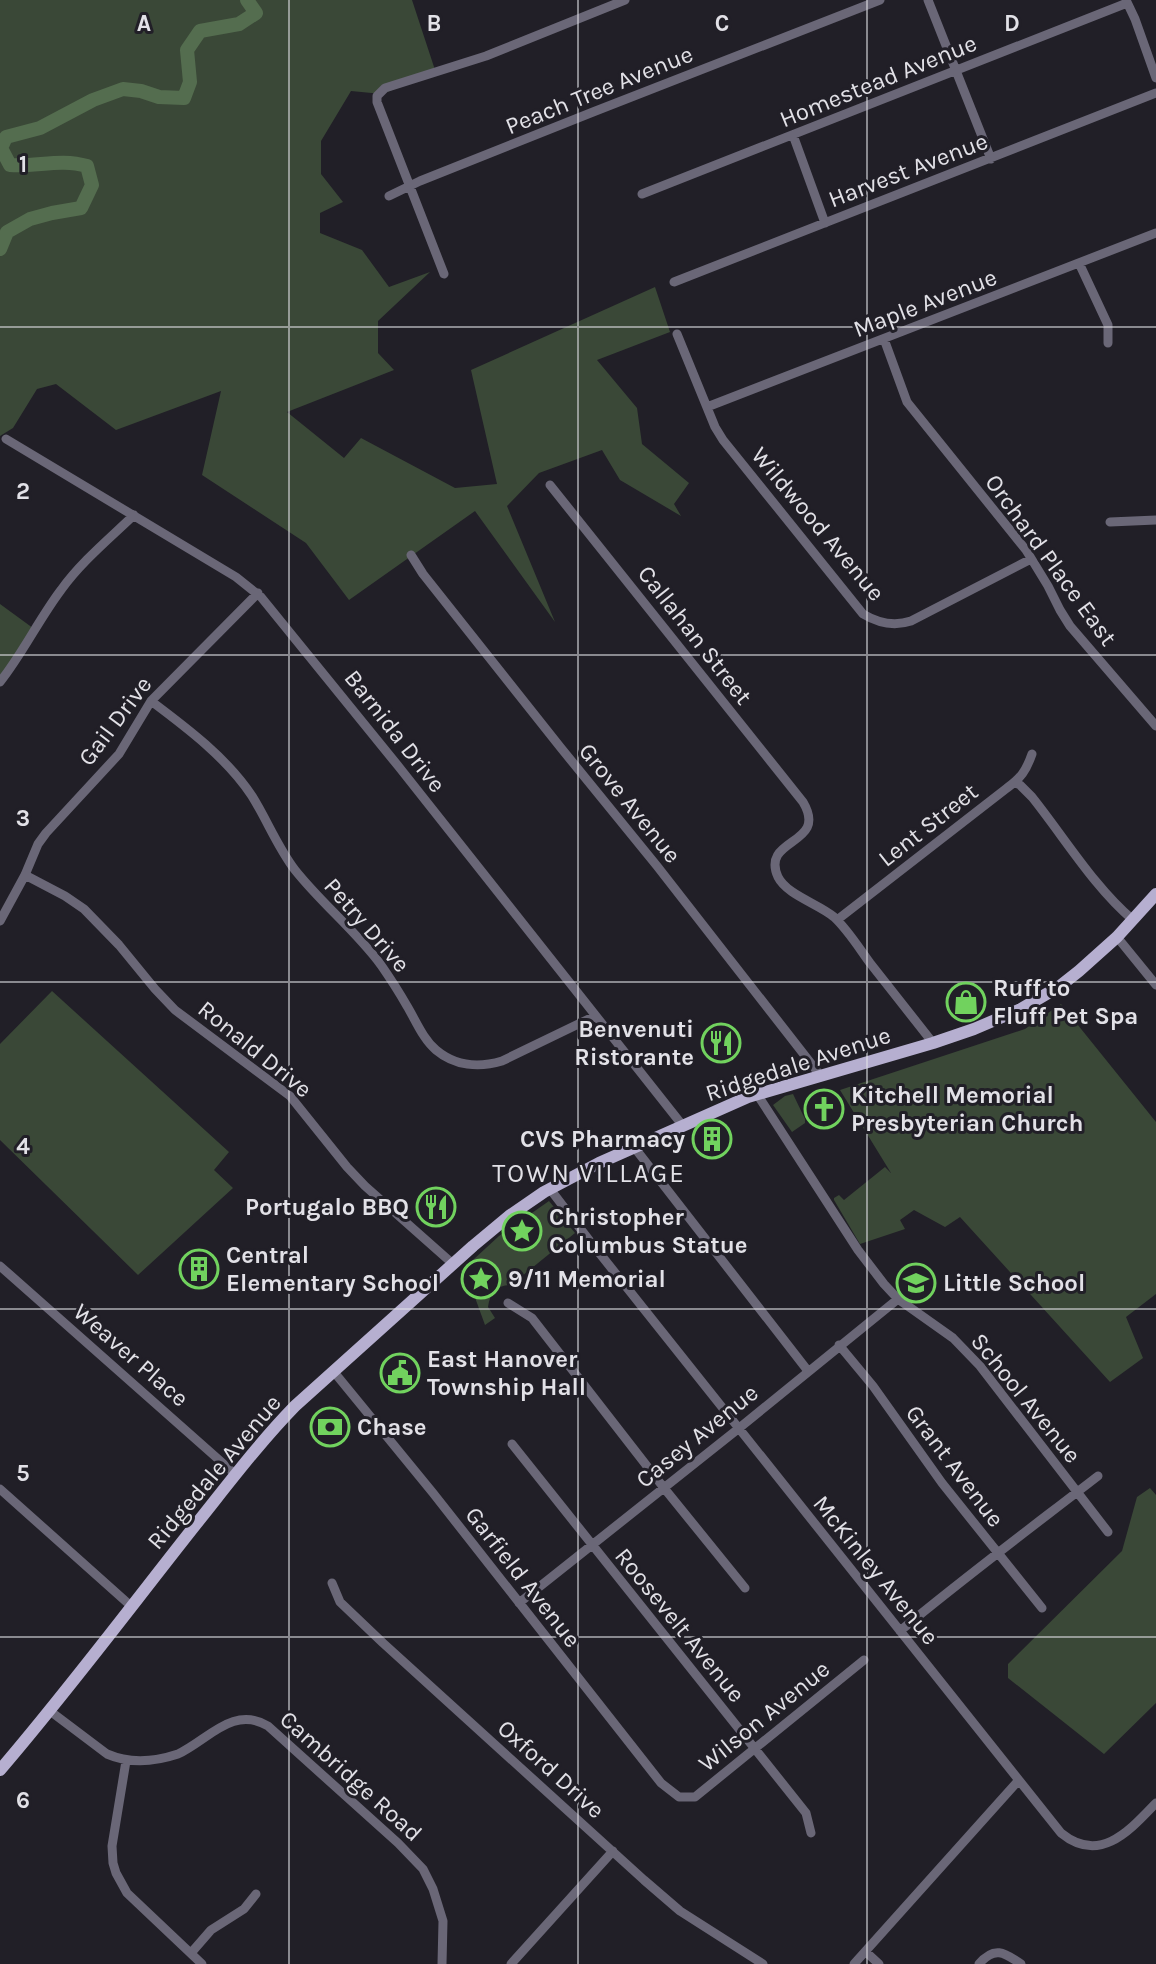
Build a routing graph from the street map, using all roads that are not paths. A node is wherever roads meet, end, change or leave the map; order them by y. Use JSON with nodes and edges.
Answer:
{"nodes":[{"id":1,"x":625,"y":0,"type":"edge"},
{"id":2,"x":880,"y":0,"type":"edge"},
{"id":3,"x":928,"y":0,"type":"edge"},
{"id":4,"x":1126,"y":2,"type":"edge"},
{"id":5,"x":956,"y":71,"type":"junction"},
{"id":6,"x":1156,"y":78,"type":"edge"},
{"id":7,"x":1156,"y":93,"type":"edge"},
{"id":8,"x":793,"y":135,"type":"junction"},
{"id":9,"x":991,"y":159,"type":"junction"},
{"id":10,"x":410,"y":186,"type":"junction"},
{"id":11,"x":642,"y":194,"type":"dead end"},
{"id":12,"x":389,"y":196,"type":"dead end"},
{"id":13,"x":825,"y":223,"type":"junction"},
{"id":14,"x":1156,"y":233,"type":"edge"},
{"id":15,"x":1079,"y":263,"type":"junction"},
{"id":16,"x":444,"y":274,"type":"dead end"},
{"id":17,"x":674,"y":282,"type":"dead end"},
{"id":18,"x":677,"y":334,"type":"dead end"},
{"id":19,"x":884,"y":339,"type":"junction"},
{"id":20,"x":1108,"y":343,"type":"dead end"},
{"id":21,"x":707,"y":407,"type":"junction"},
{"id":22,"x":6,"y":439,"type":"dead end"},
{"id":23,"x":550,"y":485,"type":"dead end"},
{"id":24,"x":134,"y":515,"type":"junction"},
{"id":25,"x":1156,"y":520,"type":"edge"},
{"id":26,"x":1111,"y":522,"type":"dead end"},
{"id":27,"x":411,"y":555,"type":"dead end"},
{"id":28,"x":1031,"y":559,"type":"junction"},
{"id":29,"x":258,"y":593,"type":"junction"},
{"id":30,"x":0,"y":682,"type":"edge"},
{"id":31,"x":151,"y":701,"type":"junction"},
{"id":32,"x":1156,"y":726,"type":"edge"},
{"id":33,"x":1032,"y":754,"type":"dead end"},
{"id":34,"x":1016,"y":783,"type":"junction"},
{"id":35,"x":25,"y":875,"type":"junction"},
{"id":36,"x":1156,"y":894,"type":"edge"},
{"id":37,"x":837,"y":920,"type":"junction"},
{"id":38,"x":1133,"y":920,"type":"junction"},
{"id":39,"x":0,"y":921,"type":"edge"},
{"id":40,"x":1117,"y":937,"type":"junction"},
{"id":41,"x":1156,"y":985,"type":"edge"},
{"id":42,"x":595,"y":1016,"type":"junction"},
{"id":43,"x":933,"y":1042,"type":"junction"},
{"id":44,"x":820,"y":1075,"type":"junction"},
{"id":45,"x":757,"y":1094,"type":"junction"},
{"id":46,"x":682,"y":1126,"type":"junction"},
{"id":47,"x":634,"y":1147,"type":"junction"},
{"id":48,"x":550,"y":1189,"type":"junction"},
{"id":49,"x":453,"y":1264,"type":"junction"},
{"id":50,"x":0,"y":1266,"type":"edge"},
{"id":51,"x":898,"y":1299,"type":"junction"},
{"id":52,"x":508,"y":1303,"type":"dead end"},
{"id":53,"x":839,"y":1345,"type":"junction"},
{"id":54,"x":807,"y":1371,"type":"junction"},
{"id":55,"x":334,"y":1372,"type":"junction"},
{"id":56,"x":738,"y":1429,"type":"junction"},
{"id":57,"x":512,"y":1444,"type":"dead end"},
{"id":58,"x":235,"y":1474,"type":"junction"},
{"id":59,"x":1098,"y":1476,"type":"dead end"},
{"id":60,"x":664,"y":1488,"type":"junction"},
{"id":61,"x":0,"y":1489,"type":"edge"},
{"id":62,"x":1077,"y":1492,"type":"junction"},
{"id":63,"x":1108,"y":1532,"type":"dead end"},
{"id":64,"x":591,"y":1545,"type":"junction"},
{"id":65,"x":997,"y":1553,"type":"junction"},
{"id":66,"x":332,"y":1583,"type":"dead end"},
{"id":67,"x":745,"y":1588,"type":"dead end"},
{"id":68,"x":519,"y":1603,"type":"junction"},
{"id":69,"x":131,"y":1606,"type":"junction"},
{"id":70,"x":1042,"y":1608,"type":"dead end"},
{"id":71,"x":900,"y":1631,"type":"junction"},
{"id":72,"x":864,"y":1660,"type":"dead end"},
{"id":73,"x":50,"y":1711,"type":"junction"},
{"id":74,"x":754,"y":1750,"type":"junction"},
{"id":75,"x":126,"y":1761,"type":"junction"},
{"id":76,"x":0,"y":1770,"type":"edge"},
{"id":77,"x":1019,"y":1780,"type":"junction"},
{"id":78,"x":686,"y":1798,"type":"joint"},
{"id":79,"x":1156,"y":1803,"type":"edge"},
{"id":80,"x":811,"y":1833,"type":"dead end"},
{"id":81,"x":613,"y":1851,"type":"junction"},
{"id":82,"x":256,"y":1895,"type":"dead end"},
{"id":83,"x":191,"y":1952,"type":"junction"},
{"id":84,"x":866,"y":1952,"type":"junction"},
{"id":85,"x":515,"y":1963,"type":"edge"},
{"id":86,"x":202,"y":1964,"type":"edge"},
{"id":87,"x":442,"y":1964,"type":"edge"},
{"id":88,"x":763,"y":1964,"type":"edge"},
{"id":89,"x":855,"y":1964,"type":"edge"},
{"id":90,"x":879,"y":1964,"type":"edge"},
{"id":91,"x":979,"y":1964,"type":"edge"},
{"id":92,"x":1021,"y":1964,"type":"edge"}],
"edges":[{"from":1,"to":10,"type":"street"},
{"from":2,"to":10,"type":"street","name":"Peach Tree Avenue"},
{"from":3,"to":5,"type":"street"},
{"from":4,"to":5,"type":"street","name":"Homestead Avenue"},
{"from":4,"to":6,"type":"street"},
{"from":5,"to":8,"type":"street","name":"Homestead Avenue"},
{"from":5,"to":9,"type":"street"},
{"from":7,"to":9,"type":"street","name":"Harvest Avenue"},
{"from":8,"to":11,"type":"street","name":"Homestead Avenue"},
{"from":8,"to":13,"type":"street"},
{"from":9,"to":13,"type":"street","name":"Harvest Avenue"},
{"from":10,"to":12,"type":"street","name":"Peach Tree Avenue"},
{"from":10,"to":16,"type":"street"},
{"from":13,"to":17,"type":"street","name":"Harvest Avenue"},
{"from":14,"to":15,"type":"street","name":"Maple Avenue"},
{"from":15,"to":19,"type":"street","name":"Maple Avenue"},
{"from":15,"to":20,"type":"street"},
{"from":18,"to":21,"type":"street","name":"Wildwood Avenue"},
{"from":19,"to":21,"type":"street","name":"Maple Avenue"},
{"from":19,"to":28,"type":"street","name":"Orchard Place East"},
{"from":21,"to":28,"type":"street","name":"Wildwood Avenue"},
{"from":22,"to":24,"type":"street","name":"Barnida Drive"},
{"from":23,"to":37,"type":"street","name":"Callahan Street"},
{"from":24,"to":29,"type":"street","name":"Barnida Drive"},
{"from":24,"to":30,"type":"street"},
{"from":25,"to":26,"type":"street"},
{"from":27,"to":44,"type":"street","name":"Grove Avenue"},
{"from":28,"to":32,"type":"street","name":"Orchard Place East"},
{"from":29,"to":31,"type":"street","name":"Gail Drive"},
{"from":29,"to":42,"type":"street","name":"Barnida Drive"},
{"from":31,"to":35,"type":"street","name":"Gail Drive"},
{"from":31,"to":42,"type":"street","name":"Petry Drive"},
{"from":33,"to":34,"type":"street","name":"Lent Street"},
{"from":34,"to":37,"type":"street","name":"Lent Street"},
{"from":34,"to":38,"type":"street"},
{"from":35,"to":39,"type":"street","name":"Gail Drive"},
{"from":35,"to":49,"type":"street","name":"Ronald Drive"},
{"from":36,"to":38,"type":"main road","name":"Ridgedale Avenue"},
{"from":37,"to":43,"type":"street"},
{"from":38,"to":40,"type":"main road","name":"Ridgedale Avenue"},
{"from":40,"to":41,"type":"street"},
{"from":40,"to":43,"type":"main road","name":"Ridgedale Avenue"},
{"from":42,"to":46,"type":"street","name":"Barnida Drive"},
{"from":43,"to":44,"type":"main road","name":"Ridgedale Avenue"},
{"from":44,"to":45,"type":"main road","name":"Ridgedale Avenue"},
{"from":45,"to":46,"type":"main road","name":"Ridgedale Avenue"},
{"from":45,"to":51,"type":"street","name":"School Avenue"},
{"from":46,"to":47,"type":"main road","name":"Ridgedale Avenue"},
{"from":47,"to":48,"type":"main road","name":"Ridgedale Avenue"},
{"from":47,"to":54,"type":"street"},
{"from":48,"to":49,"type":"main road","name":"Ridgedale Avenue"},
{"from":48,"to":56,"type":"street","name":"McKinley Avenue"},
{"from":49,"to":55,"type":"main road","name":"Ridgedale Avenue"},
{"from":50,"to":58,"type":"street","name":"Weaver Place"},
{"from":51,"to":53,"type":"street","name":"Casey Avenue"},
{"from":51,"to":62,"type":"street","name":"School Avenue"},
{"from":52,"to":60,"type":"street"},
{"from":53,"to":54,"type":"street","name":"Casey Avenue"},
{"from":53,"to":65,"type":"street","name":"Grant Avenue"},
{"from":54,"to":56,"type":"street","name":"Casey Avenue"},
{"from":55,"to":58,"type":"main road","name":"Ridgedale Avenue"},
{"from":55,"to":68,"type":"street","name":"Garfield Avenue"},
{"from":56,"to":60,"type":"street","name":"Casey Avenue"},
{"from":56,"to":71,"type":"street","name":"McKinley Avenue"},
{"from":57,"to":64,"type":"street","name":"Roosevelt Avenue"},
{"from":58,"to":69,"type":"main road","name":"Ridgedale Avenue"},
{"from":59,"to":62,"type":"street"},
{"from":60,"to":64,"type":"street","name":"Casey Avenue"},
{"from":60,"to":67,"type":"street"},
{"from":61,"to":69,"type":"street"},
{"from":62,"to":63,"type":"street","name":"School Avenue"},
{"from":62,"to":65,"type":"street"},
{"from":64,"to":68,"type":"street","name":"Casey Avenue"},
{"from":64,"to":74,"type":"street","name":"Roosevelt Avenue"},
{"from":65,"to":70,"type":"street","name":"Grant Avenue"},
{"from":65,"to":71,"type":"street"},
{"from":66,"to":81,"type":"street","name":"Oxford Drive"},
{"from":68,"to":78,"type":"street","name":"Garfield Avenue"},
{"from":69,"to":73,"type":"main road","name":"Ridgedale Avenue"},
{"from":71,"to":77,"type":"street","name":"McKinley Avenue"},
{"from":72,"to":74,"type":"street","name":"Wilson Avenue"},
{"from":73,"to":75,"type":"street"},
{"from":73,"to":76,"type":"main road","name":"Ridgedale Avenue"},
{"from":74,"to":78,"type":"street","name":"Wilson Avenue"},
{"from":74,"to":80,"type":"street","name":"Roosevelt Avenue"},
{"from":75,"to":83,"type":"street"},
{"from":75,"to":87,"type":"street","name":"Cambridge Road"},
{"from":77,"to":79,"type":"street","name":"McKinley Avenue"},
{"from":77,"to":84,"type":"street"},
{"from":81,"to":85,"type":"street"},
{"from":81,"to":88,"type":"street","name":"Oxford Drive"},
{"from":82,"to":83,"type":"street"},
{"from":83,"to":86,"type":"street"},
{"from":84,"to":89,"type":"street"},
{"from":84,"to":90,"type":"street"},
{"from":91,"to":92,"type":"street"}]}
